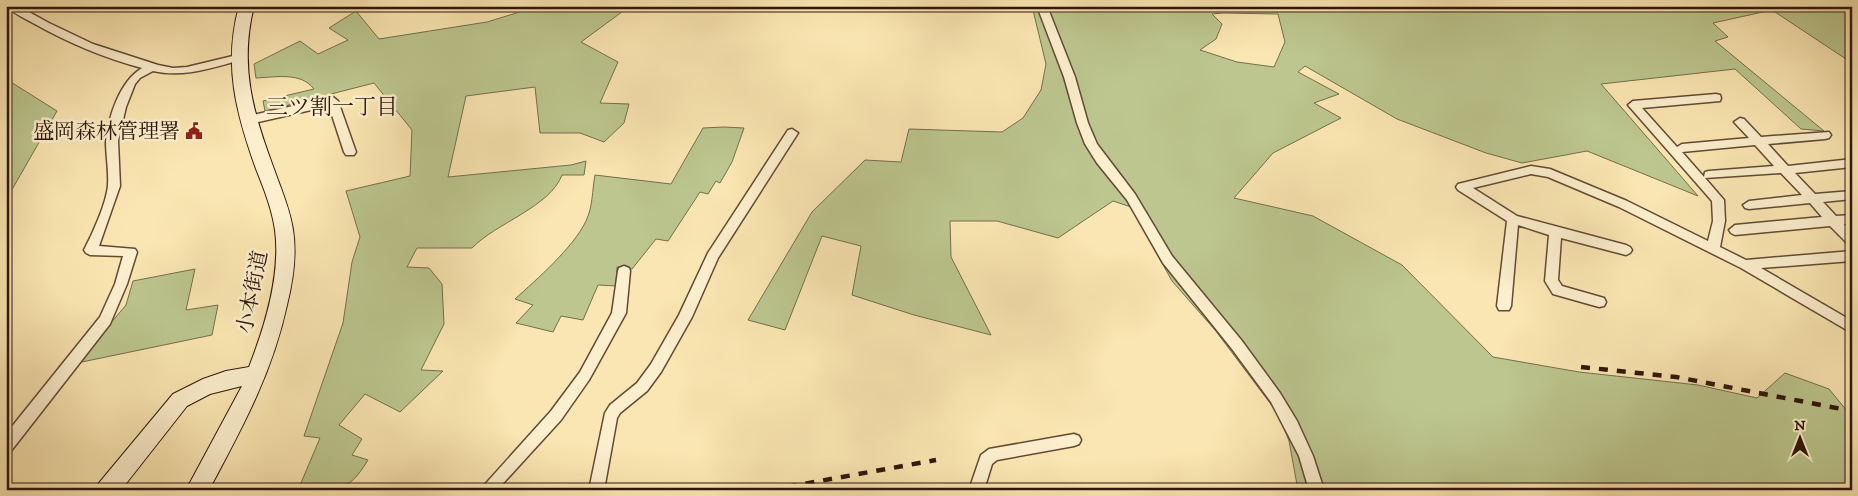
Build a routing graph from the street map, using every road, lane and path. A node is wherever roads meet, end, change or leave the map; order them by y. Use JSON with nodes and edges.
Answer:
{"nodes":[{"id":1,"x":11,"y":6,"type":"edge"},
{"id":2,"x":247,"y":6,"type":"edge"},
{"id":3,"x":1042,"y":6,"type":"edge"},
{"id":4,"x":237,"y":58,"type":"junction"},
{"id":5,"x":153,"y":66,"type":"junction"},
{"id":6,"x":1725,"y":107,"type":"dead end"},
{"id":7,"x":249,"y":120,"type":"junction"},
{"id":8,"x":1740,"y":122,"type":"dead end"},
{"id":9,"x":792,"y":133,"type":"dead end"},
{"id":10,"x":1825,"y":135,"type":"dead end"},
{"id":11,"x":1758,"y":141,"type":"junction"},
{"id":12,"x":1682,"y":148,"type":"dead end"},
{"id":13,"x":350,"y":152,"type":"dead end"},
{"id":14,"x":1852,"y":163,"type":"edge"},
{"id":15,"x":1784,"y":170,"type":"junction"},
{"id":16,"x":1709,"y":175,"type":"dead end"},
{"id":17,"x":1852,"y":195,"type":"edge"},
{"id":18,"x":1810,"y":199,"type":"junction"},
{"id":19,"x":1749,"y":205,"type":"dead end"},
{"id":20,"x":1852,"y":219,"type":"edge"},
{"id":21,"x":1512,"y":220,"type":"junction"},
{"id":22,"x":1833,"y":222,"type":"junction"},
{"id":23,"x":1735,"y":230,"type":"dead end"},
{"id":24,"x":1555,"y":232,"type":"junction"},
{"id":25,"x":1852,"y":241,"type":"edge"},
{"id":26,"x":1713,"y":249,"type":"junction"},
{"id":27,"x":1626,"y":250,"type":"dead end"},
{"id":28,"x":1852,"y":256,"type":"edge"},
{"id":29,"x":1745,"y":265,"type":"junction"},
{"id":30,"x":624,"y":271,"type":"dead end"},
{"id":31,"x":1599,"y":302,"type":"dead end"},
{"id":32,"x":1504,"y":306,"type":"dead end"},
{"id":33,"x":1852,"y":328,"type":"edge"},
{"id":34,"x":256,"y":375,"type":"junction"},
{"id":35,"x":1074,"y":440,"type":"dead end"},
{"id":36,"x":6,"y":446,"type":"edge"},
{"id":37,"x":107,"y":490,"type":"edge"},
{"id":38,"x":197,"y":490,"type":"edge"},
{"id":39,"x":487,"y":490,"type":"edge"},
{"id":40,"x":596,"y":490,"type":"edge"},
{"id":41,"x":976,"y":490,"type":"edge"},
{"id":42,"x":1317,"y":490,"type":"edge"}],
"edges":[{"from":1,"to":5,"type":"street"},
{"from":2,"to":4,"type":"street","name":"小本街道"},
{"from":3,"to":42,"type":"street"},
{"from":4,"to":5,"type":"street"},
{"from":4,"to":7,"type":"street","name":"小本街道"},
{"from":5,"to":36,"type":"street"},
{"from":6,"to":26,"type":"street"},
{"from":7,"to":13,"type":"street"},
{"from":7,"to":34,"type":"street","name":"小本街道"},
{"from":8,"to":11,"type":"street"},
{"from":9,"to":40,"type":"street"},
{"from":10,"to":11,"type":"street"},
{"from":11,"to":12,"type":"street"},
{"from":11,"to":15,"type":"street"},
{"from":14,"to":15,"type":"street"},
{"from":15,"to":16,"type":"street"},
{"from":15,"to":18,"type":"street"},
{"from":17,"to":18,"type":"street"},
{"from":18,"to":19,"type":"street"},
{"from":18,"to":22,"type":"street"},
{"from":20,"to":22,"type":"street"},
{"from":21,"to":24,"type":"street"},
{"from":21,"to":26,"type":"street"},
{"from":21,"to":32,"type":"street"},
{"from":22,"to":23,"type":"street"},
{"from":22,"to":25,"type":"street"},
{"from":24,"to":27,"type":"street"},
{"from":24,"to":31,"type":"street"},
{"from":26,"to":29,"type":"street"},
{"from":28,"to":29,"type":"street"},
{"from":29,"to":33,"type":"street"},
{"from":30,"to":39,"type":"street"},
{"from":34,"to":37,"type":"street"},
{"from":34,"to":38,"type":"street","name":"小本街道"},
{"from":35,"to":41,"type":"street"}]}
